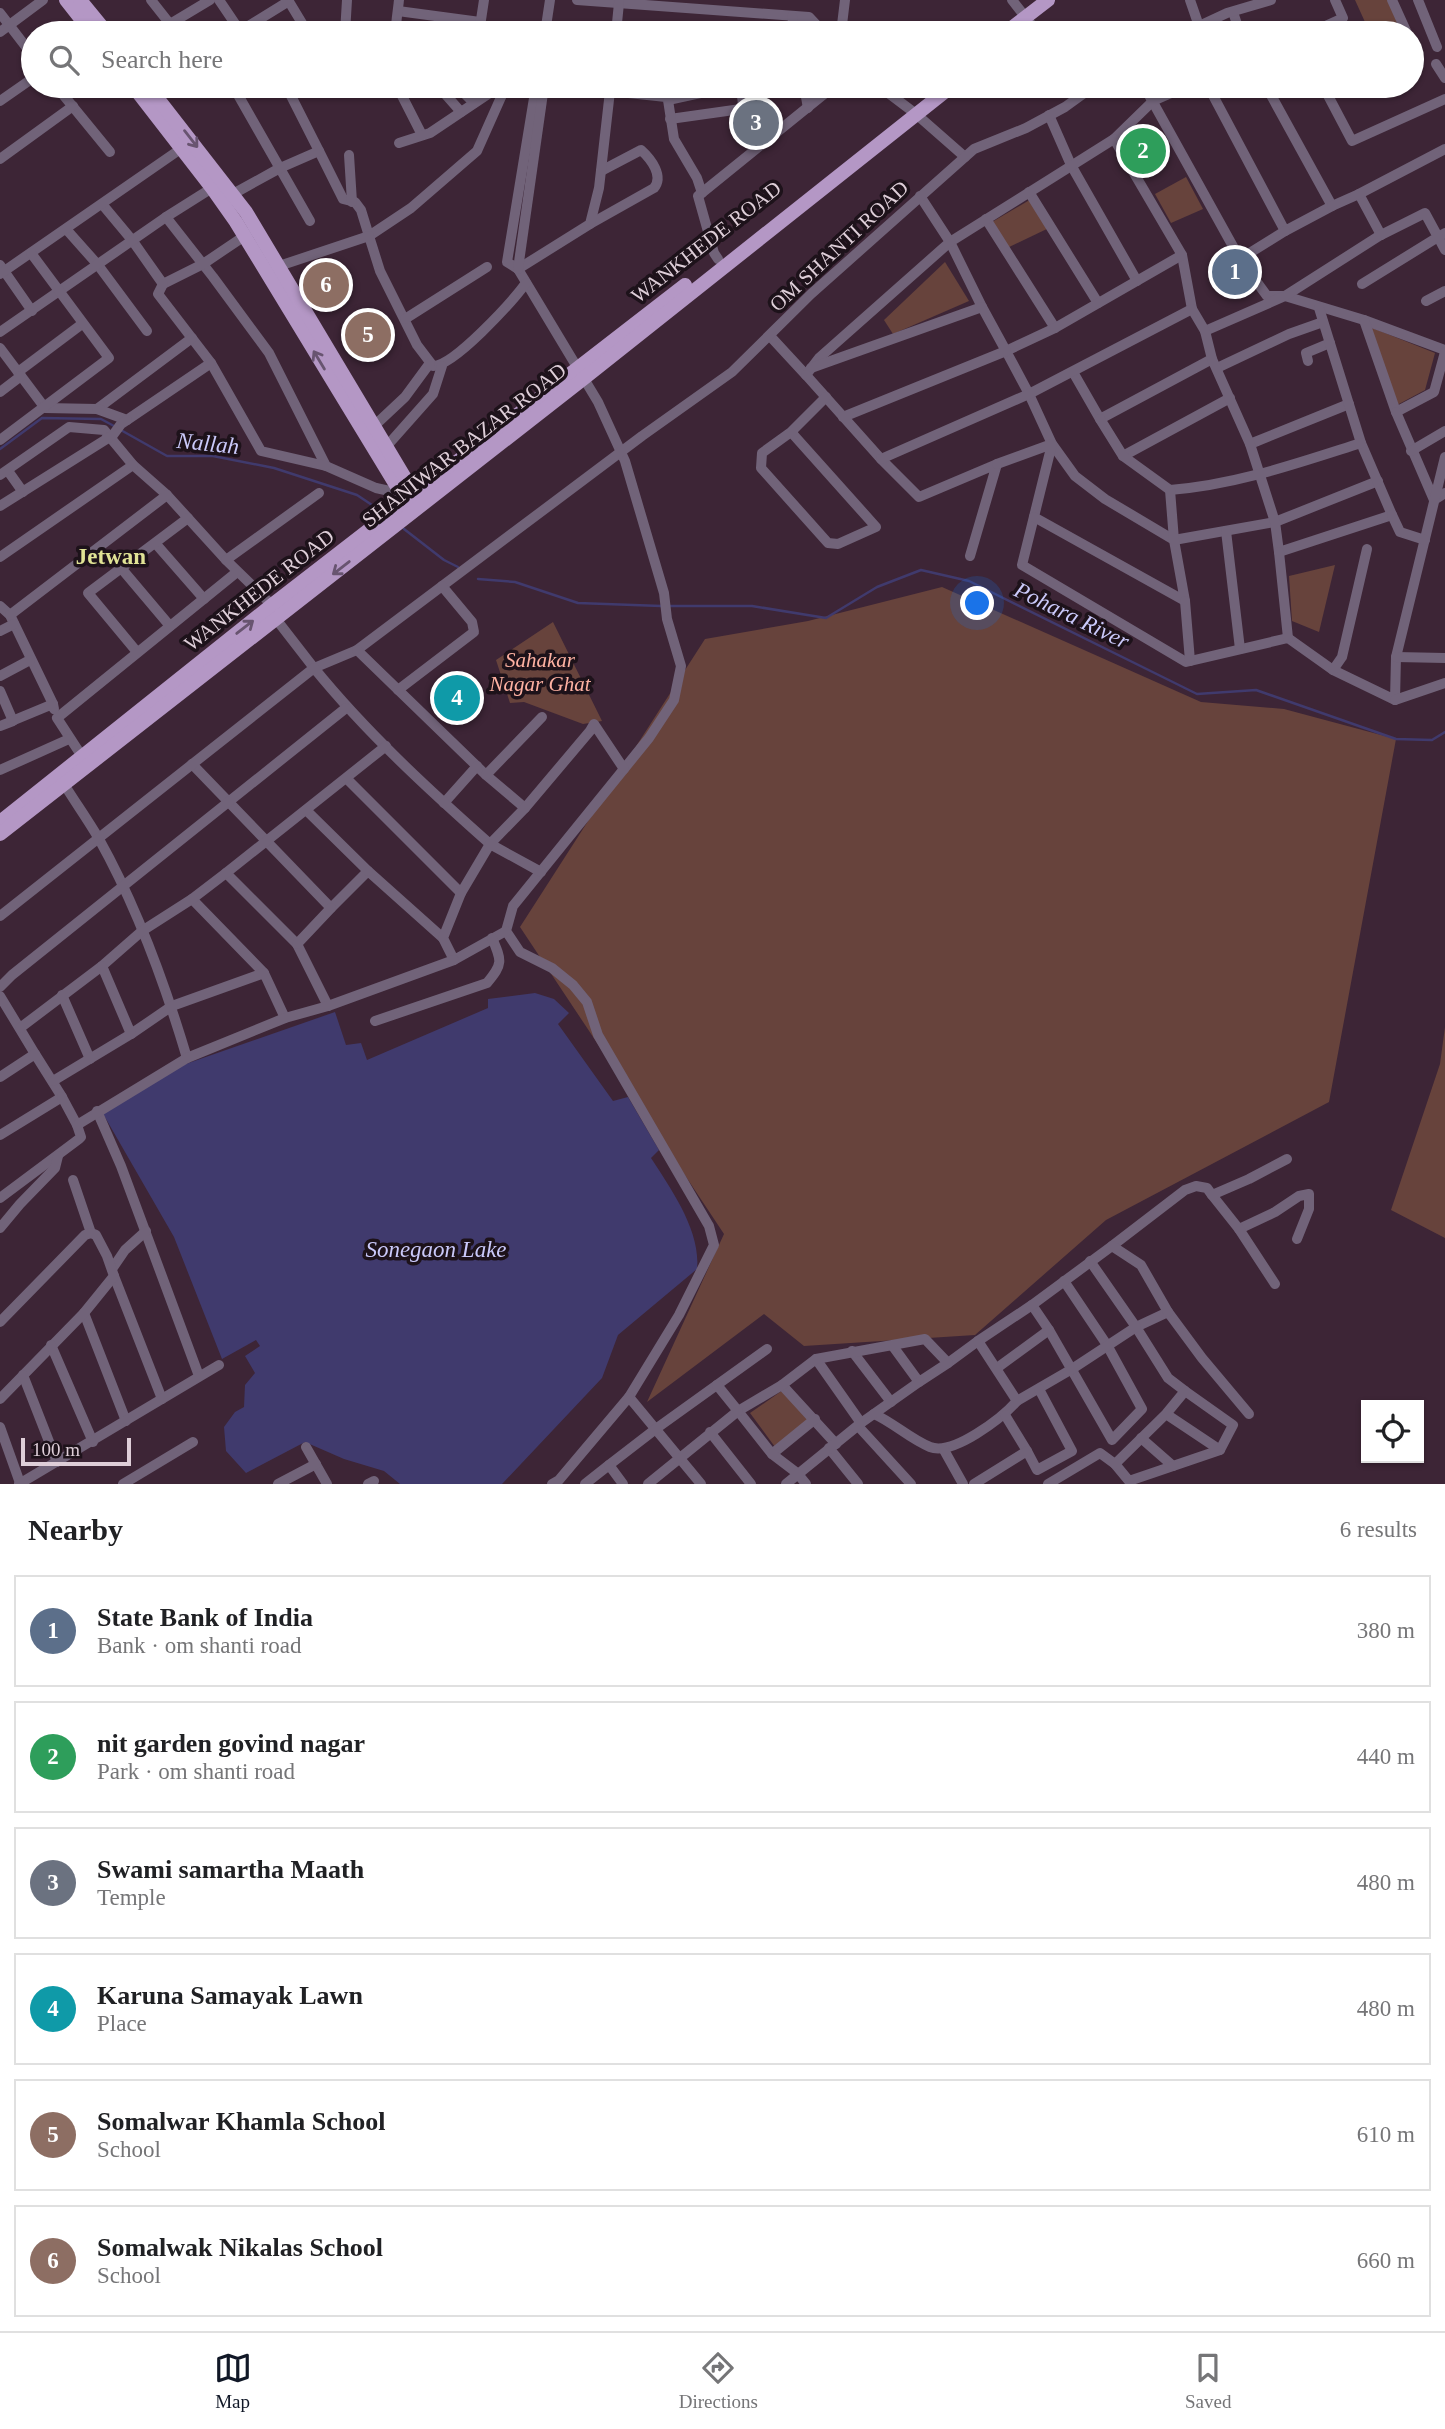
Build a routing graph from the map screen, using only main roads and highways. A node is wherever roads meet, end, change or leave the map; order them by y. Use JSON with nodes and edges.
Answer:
{"nodes":[{"id":1,"x":66,"y":0,"type":"edge"},
{"id":2,"x":80,"y":0,"type":"edge"},
{"id":3,"x":1048,"y":0,"type":"edge"},
{"id":4,"x":1061,"y":0,"type":"edge"},
{"id":5,"x":83,"y":21,"type":"edge"},
{"id":6,"x":97,"y":21,"type":"edge"},
{"id":7,"x":1029,"y":21,"type":"edge"},
{"id":8,"x":1031,"y":21,"type":"edge"},
{"id":9,"x":142,"y":98,"type":"edge"},
{"id":10,"x":157,"y":98,"type":"edge"},
{"id":11,"x":927,"y":98,"type":"edge"},
{"id":12,"x":934,"y":98,"type":"edge"},
{"id":13,"x":913,"y":112,"type":"junction"},
{"id":14,"x":250,"y":232,"type":"junction"},
{"id":15,"x":580,"y":374,"type":"junction"},
{"id":16,"x":411,"y":501,"type":"junction"},
{"id":17,"x":85,"y":761,"type":"junction"},
{"id":18,"x":0,"y":822,"type":"edge"},
{"id":19,"x":0,"y":834,"type":"edge"}],
"edges":[{"from":1,"to":5,"type":"main road"},
{"from":2,"to":6,"type":"main road"},
{"from":3,"to":7,"type":"main road"},
{"from":4,"to":8,"type":"main road"},
{"from":9,"to":14,"type":"main road"},
{"from":10,"to":14,"type":"main road","one_way":true},
{"from":11,"to":13,"type":"main road"},
{"from":12,"to":13,"type":"main road","name":"SHANIWAR BAZAR ROAD"},
{"from":13,"to":15,"type":"main road","name":"SHANIWAR BAZAR ROAD"},
{"from":13,"to":15,"type":"main road","name":"WANKHEDE ROAD"},
{"from":16,"to":14,"type":"main road","one_way":true},
{"from":14,"to":16,"type":"main road"},
{"from":15,"to":16,"type":"main road","name":"WANKHEDE ROAD"},
{"from":16,"to":17,"type":"main road","name":"WANKHEDE ROAD"},
{"from":17,"to":18,"type":"main road","name":"WANKHEDE ROAD"},
{"from":17,"to":19,"type":"main road"}]}
